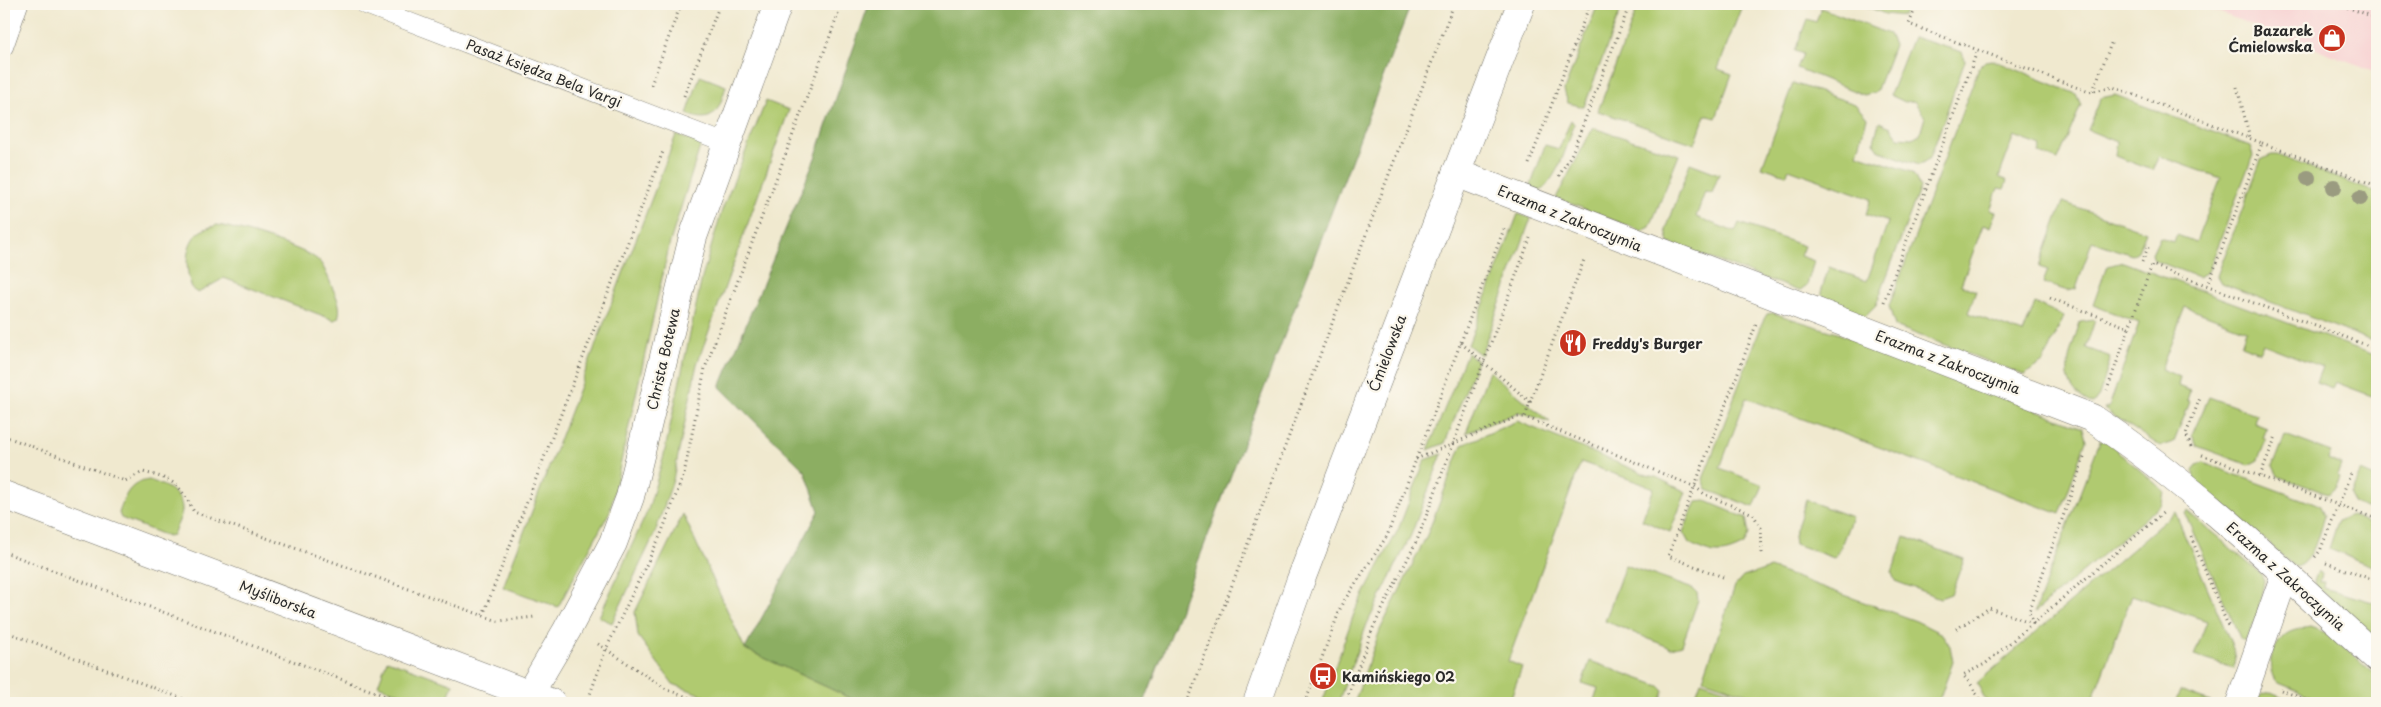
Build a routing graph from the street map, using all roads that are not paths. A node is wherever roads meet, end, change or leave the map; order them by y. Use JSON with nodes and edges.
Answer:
{"nodes":[{"id":1,"x":19,"y":4,"type":"edge"},
{"id":2,"x":362,"y":4,"type":"edge"},
{"id":3,"x":778,"y":4,"type":"edge"},
{"id":4,"x":1521,"y":4,"type":"edge"},
{"id":5,"x":4,"y":47,"type":"edge"},
{"id":6,"x":726,"y":143,"type":"junction"},
{"id":7,"x":1456,"y":173,"type":"junction"},
{"id":8,"x":4,"y":495,"type":"edge"},
{"id":9,"x":2285,"y":574,"type":"junction"},
{"id":10,"x":2377,"y":658,"type":"edge"},
{"id":11,"x":535,"y":700,"type":"edge"},
{"id":12,"x":1257,"y":703,"type":"edge"},
{"id":13,"x":2240,"y":703,"type":"edge"}],
"edges":[{"from":1,"to":5,"type":"lane"},
{"from":2,"to":6,"type":"lane","name":"Pasaż księdza Bela Vargi"},
{"from":3,"to":6,"type":"street","name":"Christa Botewa"},
{"from":4,"to":7,"type":"street","name":"Ćmielowska"},
{"from":6,"to":11,"type":"street","name":"Christa Botewa"},
{"from":7,"to":9,"type":"street","name":"Erazma z Zakroczymia"},
{"from":7,"to":12,"type":"street","name":"Ćmielowska"},
{"from":8,"to":11,"type":"street","name":"Myśliborska"},
{"from":9,"to":10,"type":"street","name":"Erazma z Zakroczymia"},
{"from":9,"to":13,"type":"street"}]}
